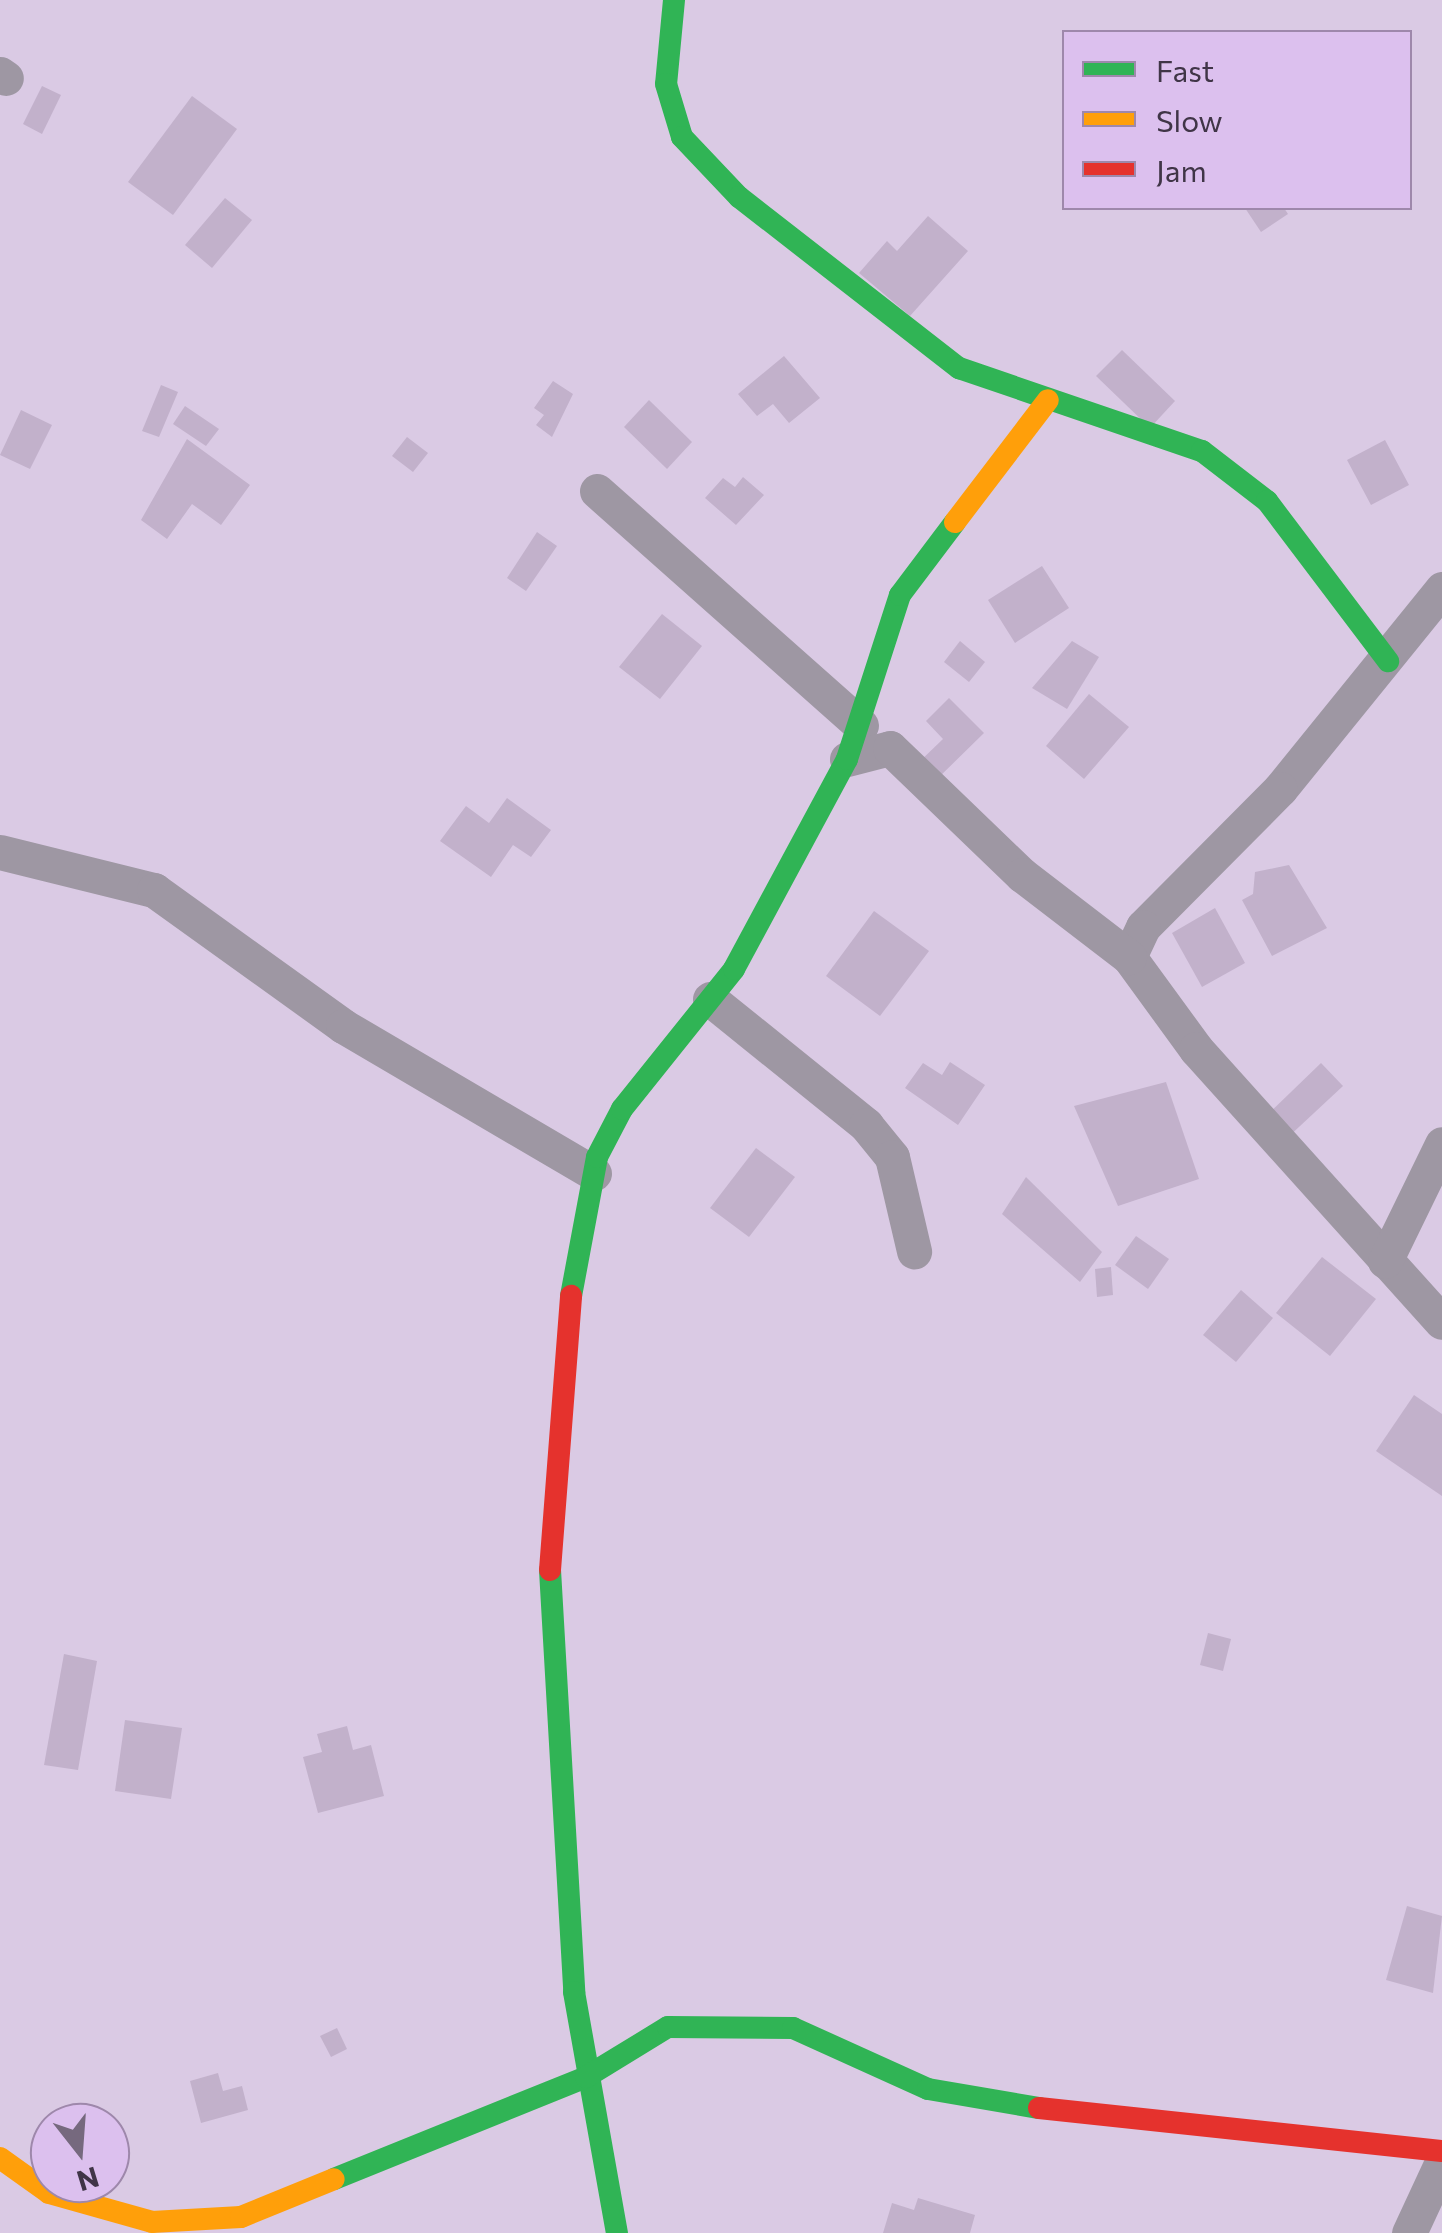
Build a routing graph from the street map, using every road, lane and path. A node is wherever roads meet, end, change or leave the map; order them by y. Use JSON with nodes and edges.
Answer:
{"nodes":[{"id":1,"x":674,"y":0,"type":"edge"},
{"id":2,"x":1048,"y":400,"type":"junction"},
{"id":3,"x":597,"y":491,"type":"dead end"},
{"id":4,"x":1442,"y":588,"type":"edge"},
{"id":5,"x":1388,"y":661,"type":"junction"},
{"id":6,"x":861,"y":725,"type":"junction"},
{"id":7,"x":847,"y":759,"type":"junction"},
{"id":8,"x":0,"y":852,"type":"edge"},
{"id":9,"x":1130,"y":957,"type":"junction"},
{"id":10,"x":710,"y":999,"type":"junction"},
{"id":11,"x":1442,"y":1144,"type":"edge"},
{"id":12,"x":594,"y":1173,"type":"junction"},
{"id":13,"x":914,"y":1251,"type":"dead end"},
{"id":14,"x":1385,"y":1260,"type":"junction"},
{"id":15,"x":1442,"y":1322,"type":"edge"},
{"id":16,"x":586,"y":2078,"type":"junction"},
{"id":17,"x":1442,"y":2151,"type":"edge"},
{"id":18,"x":0,"y":2158,"type":"edge"},
{"id":19,"x":1442,"y":2162,"type":"edge"},
{"id":20,"x":246,"y":2225,"type":"edge"},
{"id":21,"x":617,"y":2233,"type":"edge"},
{"id":22,"x":1409,"y":2233,"type":"edge"}],
"edges":[{"from":1,"to":2,"type":"street"},
{"from":2,"to":5,"type":"street"},
{"from":2,"to":6,"type":"street"},
{"from":3,"to":6,"type":"street"},
{"from":4,"to":5,"type":"street"},
{"from":5,"to":9,"type":"street"},
{"from":6,"to":7,"type":"street"},
{"from":7,"to":9,"type":"street"},
{"from":7,"to":10,"type":"street"},
{"from":8,"to":12,"type":"street"},
{"from":9,"to":14,"type":"street"},
{"from":10,"to":12,"type":"street"},
{"from":10,"to":13,"type":"street"},
{"from":11,"to":14,"type":"street"},
{"from":12,"to":16,"type":"street"},
{"from":14,"to":15,"type":"street"},
{"from":16,"to":17,"type":"street"},
{"from":16,"to":20,"type":"street"},
{"from":16,"to":21,"type":"street"},
{"from":18,"to":20,"type":"street"},
{"from":19,"to":22,"type":"street"}]}
